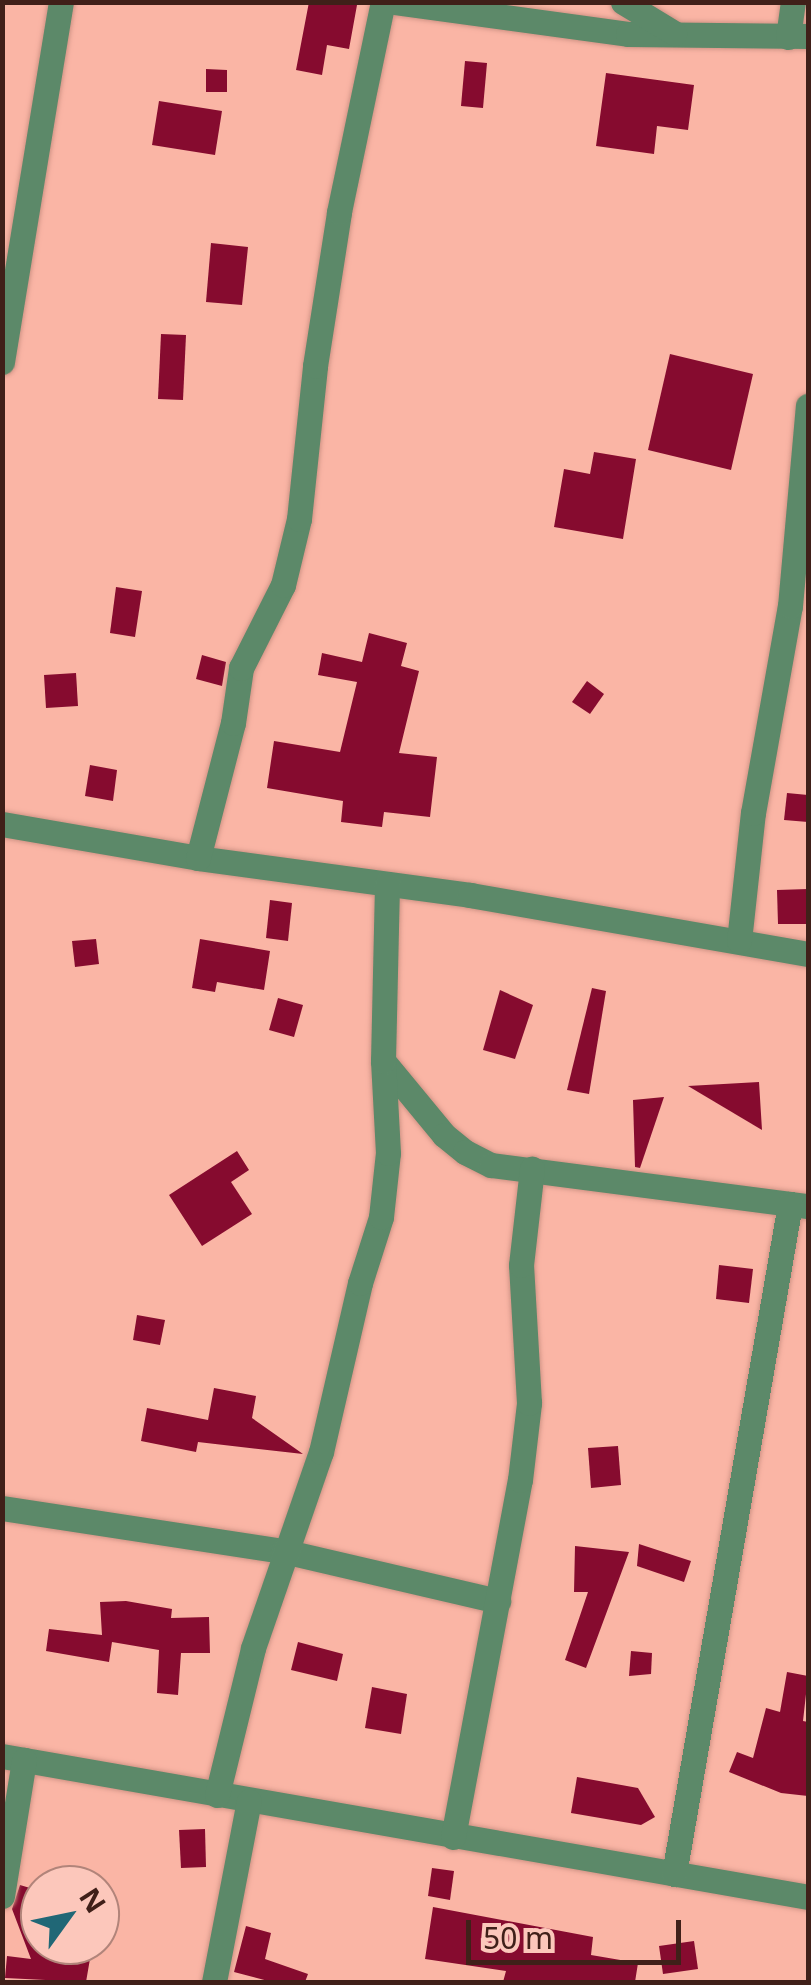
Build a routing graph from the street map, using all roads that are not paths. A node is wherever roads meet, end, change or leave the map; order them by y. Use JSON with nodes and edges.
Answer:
{"nodes":[{"id":1,"x":61,"y":2,"type":"edge"},
{"id":2,"x":383,"y":2,"type":"edge"},
{"id":3,"x":395,"y":2,"type":"edge"},
{"id":4,"x":623,"y":2,"type":"edge"},
{"id":5,"x":793,"y":2,"type":"edge"},
{"id":6,"x":678,"y":36,"type":"junction"},
{"id":7,"x":798,"y":36,"type":"edge"},
{"id":8,"x":2,"y":362,"type":"edge"},
{"id":9,"x":808,"y":406,"type":"edge"},
{"id":10,"x":2,"y":824,"type":"edge"},
{"id":11,"x":198,"y":858,"type":"junction"},
{"id":12,"x":387,"y":884,"type":"junction"},
{"id":13,"x":739,"y":941,"type":"junction"},
{"id":14,"x":808,"y":954,"type":"edge"},
{"id":15,"x":383,"y":1061,"type":"junction"},
{"id":16,"x":532,"y":1169,"type":"junction"},
{"id":17,"x":799,"y":1205,"type":"edge"},
{"id":18,"x":2,"y":1508,"type":"edge"},
{"id":19,"x":284,"y":1551,"type":"junction"},
{"id":20,"x":498,"y":1600,"type":"junction"},
{"id":21,"x":13,"y":1758,"type":"edge"},
{"id":22,"x":218,"y":1795,"type":"junction"},
{"id":23,"x":248,"y":1801,"type":"junction"},
{"id":24,"x":453,"y":1837,"type":"junction"},
{"id":25,"x":674,"y":1874,"type":"junction"},
{"id":26,"x":2,"y":1896,"type":"edge"},
{"id":27,"x":808,"y":1897,"type":"edge"},
{"id":28,"x":214,"y":1982,"type":"edge"}],
"edges":[{"from":1,"to":8,"type":"street"},
{"from":2,"to":11,"type":"street"},
{"from":3,"to":6,"type":"street"},
{"from":4,"to":6,"type":"street"},
{"from":5,"to":7,"type":"street"},
{"from":6,"to":7,"type":"street"},
{"from":9,"to":13,"type":"street"},
{"from":10,"to":11,"type":"street"},
{"from":11,"to":12,"type":"street"},
{"from":12,"to":13,"type":"street"},
{"from":12,"to":15,"type":"street"},
{"from":13,"to":14,"type":"street"},
{"from":15,"to":16,"type":"street"},
{"from":15,"to":19,"type":"street"},
{"from":16,"to":17,"type":"street"},
{"from":16,"to":20,"type":"street"},
{"from":17,"to":25,"type":"street"},
{"from":18,"to":19,"type":"street"},
{"from":19,"to":20,"type":"street"},
{"from":19,"to":22,"type":"street"},
{"from":20,"to":24,"type":"street"},
{"from":21,"to":22,"type":"street"},
{"from":21,"to":26,"type":"street"},
{"from":22,"to":23,"type":"street"},
{"from":23,"to":24,"type":"street"},
{"from":23,"to":28,"type":"street"},
{"from":24,"to":25,"type":"street"},
{"from":25,"to":27,"type":"street"}]}
